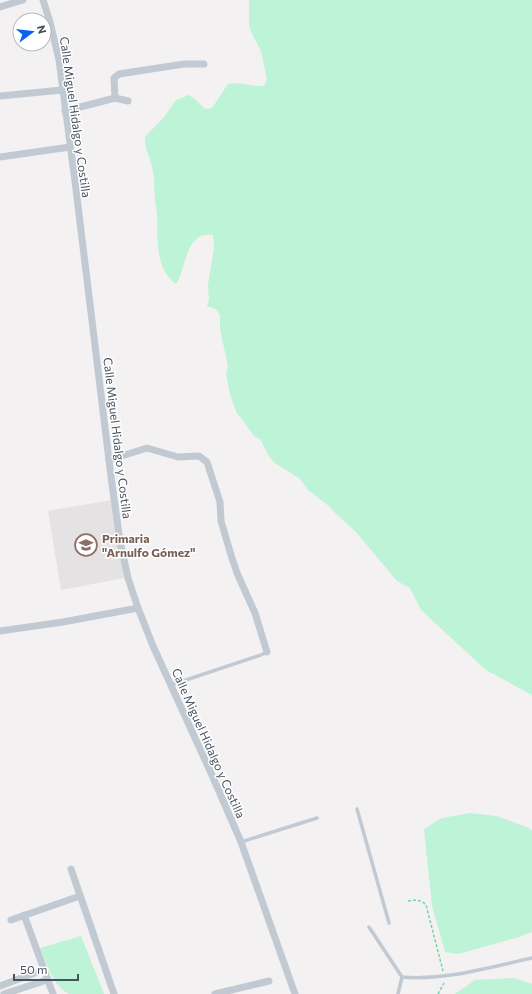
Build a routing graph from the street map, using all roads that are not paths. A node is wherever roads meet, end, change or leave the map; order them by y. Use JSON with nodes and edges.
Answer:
{"nodes":[{"id":1,"x":23,"y":0,"type":"edge"},
{"id":2,"x":43,"y":0,"type":"edge"},
{"id":3,"x":0,"y":7,"type":"edge"},
{"id":4,"x":204,"y":64,"type":"dead end"},
{"id":5,"x":62,"y":90,"type":"junction"},
{"id":6,"x":0,"y":96,"type":"edge"},
{"id":7,"x":115,"y":98,"type":"junction"},
{"id":8,"x":128,"y":101,"type":"dead end"},
{"id":9,"x":65,"y":111,"type":"junction"},
{"id":10,"x":70,"y":147,"type":"junction"},
{"id":11,"x":0,"y":157,"type":"edge"},
{"id":12,"x":109,"y":460,"type":"junction"},
{"id":13,"x":138,"y":608,"type":"junction"},
{"id":14,"x":0,"y":631,"type":"edge"},
{"id":15,"x":267,"y":652,"type":"joint"},
{"id":16,"x":170,"y":685,"type":"junction"},
{"id":17,"x":357,"y":809,"type":"dead end"},
{"id":18,"x":317,"y":818,"type":"dead end"},
{"id":19,"x":241,"y":842,"type":"junction"},
{"id":20,"x":71,"y":869,"type":"dead end"},
{"id":21,"x":80,"y":896,"type":"junction"},
{"id":22,"x":24,"y":916,"type":"junction"},
{"id":23,"x":11,"y":920,"type":"dead end"},
{"id":24,"x":388,"y":923,"type":"dead end"},
{"id":25,"x":369,"y":927,"type":"dead end"},
{"id":26,"x":532,"y":958,"type":"edge"},
{"id":27,"x":43,"y":970,"type":"junction"},
{"id":28,"x":402,"y":977,"type":"junction"},
{"id":29,"x":47,"y":980,"type":"junction"},
{"id":30,"x":269,"y":981,"type":"dead end"},
{"id":31,"x":0,"y":986,"type":"edge"},
{"id":32,"x":4,"y":994,"type":"edge"},
{"id":33,"x":53,"y":994,"type":"edge"},
{"id":34,"x":114,"y":994,"type":"edge"},
{"id":35,"x":215,"y":994,"type":"edge"},
{"id":36,"x":295,"y":994,"type":"edge"},
{"id":37,"x":398,"y":994,"type":"edge"}],
"edges":[{"from":1,"to":3,"type":"street"},
{"from":2,"to":5,"type":"street","name":"Calle Miguel Hidalgo y Costilla"},
{"from":4,"to":7,"type":"street"},
{"from":5,"to":6,"type":"street"},
{"from":5,"to":9,"type":"street","name":"Calle Miguel Hidalgo y Costilla"},
{"from":7,"to":8,"type":"street"},
{"from":7,"to":9,"type":"street"},
{"from":9,"to":10,"type":"street","name":"Calle Miguel Hidalgo y Costilla"},
{"from":10,"to":11,"type":"street"},
{"from":10,"to":12,"type":"street","name":"Calle Miguel Hidalgo y Costilla"},
{"from":12,"to":13,"type":"street","name":"Calle Miguel Hidalgo y Costilla"},
{"from":12,"to":15,"type":"street"},
{"from":13,"to":14,"type":"street"},
{"from":13,"to":16,"type":"street","name":"Calle Miguel Hidalgo y Costilla"},
{"from":15,"to":16,"type":"lane"},
{"from":16,"to":19,"type":"street","name":"Calle Miguel Hidalgo y Costilla"},
{"from":17,"to":24,"type":"lane"},
{"from":18,"to":19,"type":"lane"},
{"from":19,"to":36,"type":"street","name":"Calle Miguel Hidalgo y Costilla"},
{"from":20,"to":21,"type":"street"},
{"from":21,"to":22,"type":"street"},
{"from":21,"to":34,"type":"street"},
{"from":22,"to":23,"type":"street"},
{"from":22,"to":27,"type":"street"},
{"from":25,"to":28,"type":"lane"},
{"from":26,"to":28,"type":"lane"},
{"from":27,"to":29,"type":"street"},
{"from":27,"to":31,"type":"street"},
{"from":28,"to":37,"type":"lane"},
{"from":29,"to":32,"type":"street"},
{"from":29,"to":33,"type":"street"},
{"from":30,"to":35,"type":"street"}]}
